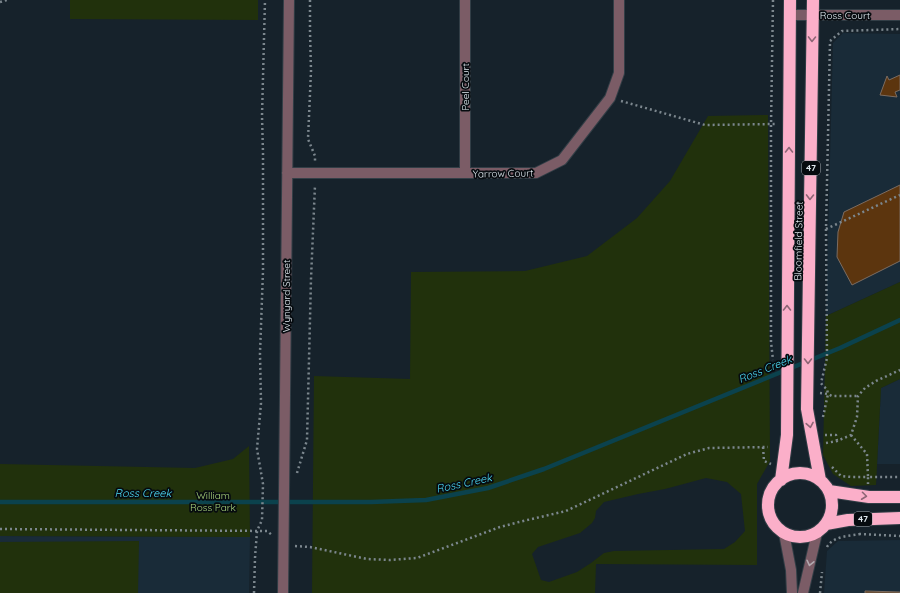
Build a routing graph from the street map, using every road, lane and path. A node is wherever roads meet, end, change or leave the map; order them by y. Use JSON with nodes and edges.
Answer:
{"nodes":[{"id":1,"x":8,"y":0,"type":"edge"},
{"id":2,"x":265,"y":0,"type":"edge"},
{"id":3,"x":289,"y":0,"type":"edge"},
{"id":4,"x":310,"y":0,"type":"edge"},
{"id":5,"x":466,"y":0,"type":"edge"},
{"id":6,"x":619,"y":0,"type":"edge"},
{"id":7,"x":773,"y":0,"type":"edge"},
{"id":8,"x":790,"y":0,"type":"edge"},
{"id":9,"x":813,"y":0,"type":"edge"},
{"id":10,"x":0,"y":2,"type":"edge"},
{"id":11,"x":790,"y":15,"type":"junction"},
{"id":12,"x":813,"y":15,"type":"junction"},
{"id":13,"x":900,"y":15,"type":"edge"},
{"id":14,"x":900,"y":29,"type":"edge"},
{"id":15,"x":610,"y":98,"type":"junction"},
{"id":16,"x":789,"y":124,"type":"junction"},
{"id":17,"x":771,"y":125,"type":"junction"},
{"id":18,"x":287,"y":173,"type":"junction"},
{"id":19,"x":315,"y":173,"type":"junction"},
{"id":20,"x":465,"y":173,"type":"junction"},
{"id":21,"x":900,"y":195,"type":"edge"},
{"id":22,"x":826,"y":229,"type":"junction"},
{"id":23,"x":773,"y":362,"type":"dead end"},
{"id":24,"x":900,"y":370,"type":"edge"},
{"id":25,"x":808,"y":389,"type":"junction"},
{"id":26,"x":828,"y":394,"type":"junction"},
{"id":27,"x":858,"y":396,"type":"junction"},
{"id":28,"x":822,"y":424,"type":"dead end"},
{"id":29,"x":822,"y":435,"type":"dead end"},
{"id":30,"x":850,"y":435,"type":"junction"},
{"id":31,"x":837,"y":441,"type":"junction"},
{"id":32,"x":826,"y":443,"type":"dead end"},
{"id":33,"x":763,"y":447,"type":"junction"},
{"id":34,"x":768,"y":447,"type":"dead end"},
{"id":35,"x":829,"y":463,"type":"dead end"},
{"id":36,"x":772,"y":464,"type":"dead end"},
{"id":37,"x":296,"y":477,"type":"dead end"},
{"id":38,"x":868,"y":477,"type":"junction"},
{"id":39,"x":900,"y":477,"type":"edge"},
{"id":40,"x":781,"y":480,"type":"junction"},
{"id":41,"x":820,"y":480,"type":"junction"},
{"id":42,"x":829,"y":491,"type":"junction"},
{"id":43,"x":869,"y":497,"type":"junction"},
{"id":44,"x":900,"y":497,"type":"edge"},
{"id":45,"x":900,"y":518,"type":"edge"},
{"id":46,"x":869,"y":519,"type":"junction"},
{"id":47,"x":826,"y":524,"type":"junction"},
{"id":48,"x":0,"y":529,"type":"edge"},
{"id":49,"x":257,"y":531,"type":"junction"},
{"id":50,"x":784,"y":532,"type":"junction"},
{"id":51,"x":817,"y":532,"type":"junction"},
{"id":52,"x":859,"y":534,"type":"junction"},
{"id":53,"x":900,"y":536,"type":"edge"},
{"id":54,"x":284,"y":540,"type":"junction"},
{"id":55,"x":824,"y":552,"type":"dead end"},
{"id":56,"x":822,"y":566,"type":"dead end"},
{"id":57,"x":254,"y":593,"type":"edge"},
{"id":58,"x":283,"y":593,"type":"edge"},
{"id":59,"x":792,"y":593,"type":"edge"},
{"id":60,"x":803,"y":593,"type":"edge"},
{"id":61,"x":820,"y":593,"type":"edge"}],
"edges":[{"from":1,"to":10,"type":"path"},
{"from":2,"to":49,"type":"path"},
{"from":3,"to":18,"type":"street","name":"Wynyard Street"},
{"from":4,"to":19,"type":"path"},
{"from":5,"to":20,"type":"street","name":"Peel Court"},
{"from":6,"to":15,"type":"street","name":"Yarrow Court"},
{"from":7,"to":17,"type":"path"},
{"from":8,"to":11,"type":"highway","name":"Bloomfield Street","number":"47"},
{"from":9,"to":12,"type":"highway","name":"Bloomfield Street","number":"47"},
{"from":11,"to":12,"type":"street","name":"Ross Court"},
{"from":11,"to":16,"type":"highway","name":"Bloomfield Street","number":"47"},
{"from":12,"to":13,"type":"street","name":"Ross Court"},
{"from":12,"to":25,"type":"highway","name":"Bloomfield Street","number":"47","one_way":true},
{"from":14,"to":22,"type":"path"},
{"from":15,"to":17,"type":"path"},
{"from":15,"to":20,"type":"street","name":"Yarrow Court"},
{"from":16,"to":17,"type":"path"},
{"from":40,"to":16,"type":"highway","name":"Bloomfield Street","number":"47","one_way":true},
{"from":17,"to":23,"type":"path"},
{"from":18,"to":19,"type":"street","name":"Yarrow Court"},
{"from":18,"to":54,"type":"street","name":"Wynyard Street"},
{"from":19,"to":20,"type":"street","name":"Yarrow Court"},
{"from":19,"to":37,"type":"path"},
{"from":21,"to":22,"type":"path"},
{"from":22,"to":26,"type":"path"},
{"from":24,"to":27,"type":"path"},
{"from":25,"to":26,"type":"path"},
{"from":25,"to":41,"type":"highway","name":"Bloomfield Street","number":"47","one_way":true},
{"from":26,"to":27,"type":"path"},
{"from":26,"to":28,"type":"path"},
{"from":27,"to":30,"type":"path"},
{"from":29,"to":31,"type":"path"},
{"from":30,"to":31,"type":"path"},
{"from":30,"to":38,"type":"path"},
{"from":31,"to":32,"type":"path"},
{"from":33,"to":34,"type":"path"},
{"from":33,"to":36,"type":"path"},
{"from":33,"to":54,"type":"path"},
{"from":35,"to":38,"type":"path"},
{"from":38,"to":39,"type":"path"},
{"from":38,"to":43,"type":"path"},
{"from":40,"to":41,"type":"highway"},
{"from":40,"to":50,"type":"highway","number":"47"},
{"from":41,"to":42,"type":"highway","number":"47"},
{"from":42,"to":43,"type":"highway","number":"47","one_way":true},
{"from":42,"to":47,"type":"highway"},
{"from":43,"to":44,"type":"highway","number":"47"},
{"from":45,"to":46,"type":"highway","number":"47"},
{"from":46,"to":47,"type":"highway","number":"47"},
{"from":46,"to":52,"type":"path"},
{"from":47,"to":51,"type":"highway"},
{"from":48,"to":49,"type":"path"},
{"from":49,"to":54,"type":"path"},
{"from":49,"to":57,"type":"path"},
{"from":50,"to":51,"type":"highway"},
{"from":50,"to":59,"type":"street"},
{"from":51,"to":60,"type":"street","one_way":true},
{"from":52,"to":53,"type":"path"},
{"from":52,"to":55,"type":"path"},
{"from":54,"to":58,"type":"street","name":"Wynyard Street"},
{"from":56,"to":61,"type":"path"}]}
